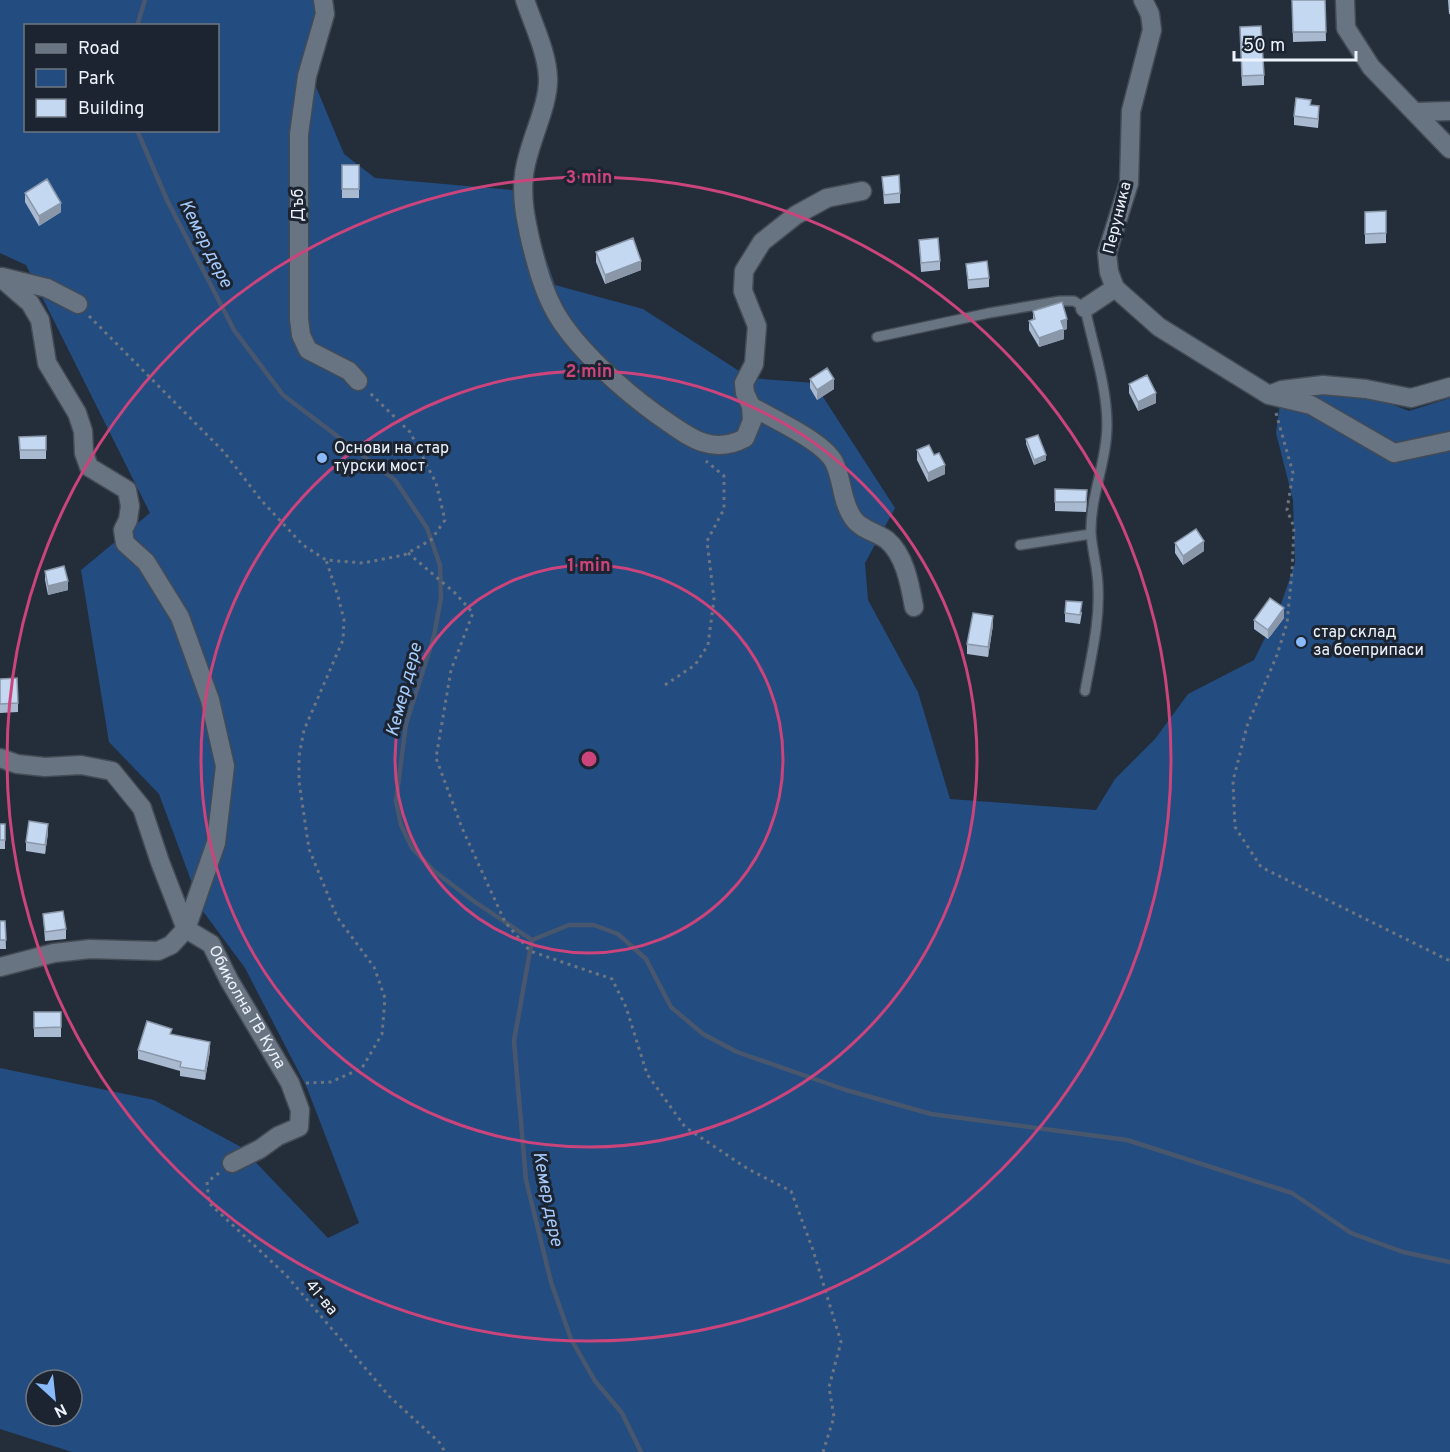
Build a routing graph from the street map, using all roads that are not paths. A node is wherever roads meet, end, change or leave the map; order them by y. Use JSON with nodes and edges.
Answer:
{"nodes":[{"id":1,"x":323,"y":0,"type":"edge"},
{"id":2,"x":525,"y":0,"type":"edge"},
{"id":3,"x":1143,"y":0,"type":"edge"},
{"id":4,"x":1345,"y":0,"type":"edge"},
{"id":5,"x":1416,"y":111,"type":"junction"},
{"id":6,"x":1450,"y":111,"type":"edge"},
{"id":7,"x":1450,"y":148,"type":"edge"},
{"id":8,"x":862,"y":191,"type":"dead end"},
{"id":9,"x":0,"y":277,"type":"edge"},
{"id":10,"x":1115,"y":288,"type":"junction"},
{"id":11,"x":78,"y":304,"type":"road end"},
{"id":12,"x":1084,"y":308,"type":"junction"},
{"id":13,"x":877,"y":337,"type":"dead end"},
{"id":14,"x":358,"y":381,"type":"road end"},
{"id":15,"x":1450,"y":387,"type":"edge"},
{"id":16,"x":1269,"y":395,"type":"junction"},
{"id":17,"x":751,"y":406,"type":"junction"},
{"id":18,"x":1450,"y":441,"type":"edge"},
{"id":19,"x":1091,"y":534,"type":"junction"},
{"id":20,"x":1020,"y":545,"type":"dead end"},
{"id":21,"x":914,"y":607,"type":"dead end"},
{"id":22,"x":1085,"y":692,"type":"dead end"},
{"id":23,"x":0,"y":758,"type":"edge"},
{"id":24,"x":186,"y":929,"type":"junction"},
{"id":25,"x":0,"y":967,"type":"edge"},
{"id":26,"x":232,"y":1163,"type":"road end"}],
"edges":[{"from":1,"to":14,"type":"street","name":"Дъб"},
{"from":2,"to":17,"type":"street"},
{"from":3,"to":10,"type":"street","name":"Перуника"},
{"from":4,"to":5,"type":"street"},
{"from":5,"to":6,"type":"street"},
{"from":5,"to":7,"type":"street"},
{"from":8,"to":17,"type":"street"},
{"from":9,"to":11,"type":"street"},
{"from":9,"to":24,"type":"street"},
{"from":10,"to":12,"type":"street"},
{"from":10,"to":16,"type":"street"},
{"from":12,"to":13,"type":"lane"},
{"from":12,"to":19,"type":"lane"},
{"from":15,"to":16,"type":"street"},
{"from":16,"to":18,"type":"street"},
{"from":17,"to":21,"type":"street"},
{"from":19,"to":20,"type":"lane"},
{"from":19,"to":22,"type":"lane"},
{"from":23,"to":24,"type":"street"},
{"from":24,"to":25,"type":"street"},
{"from":24,"to":26,"type":"street","name":"Обиколна ТВ Кула"}]}
